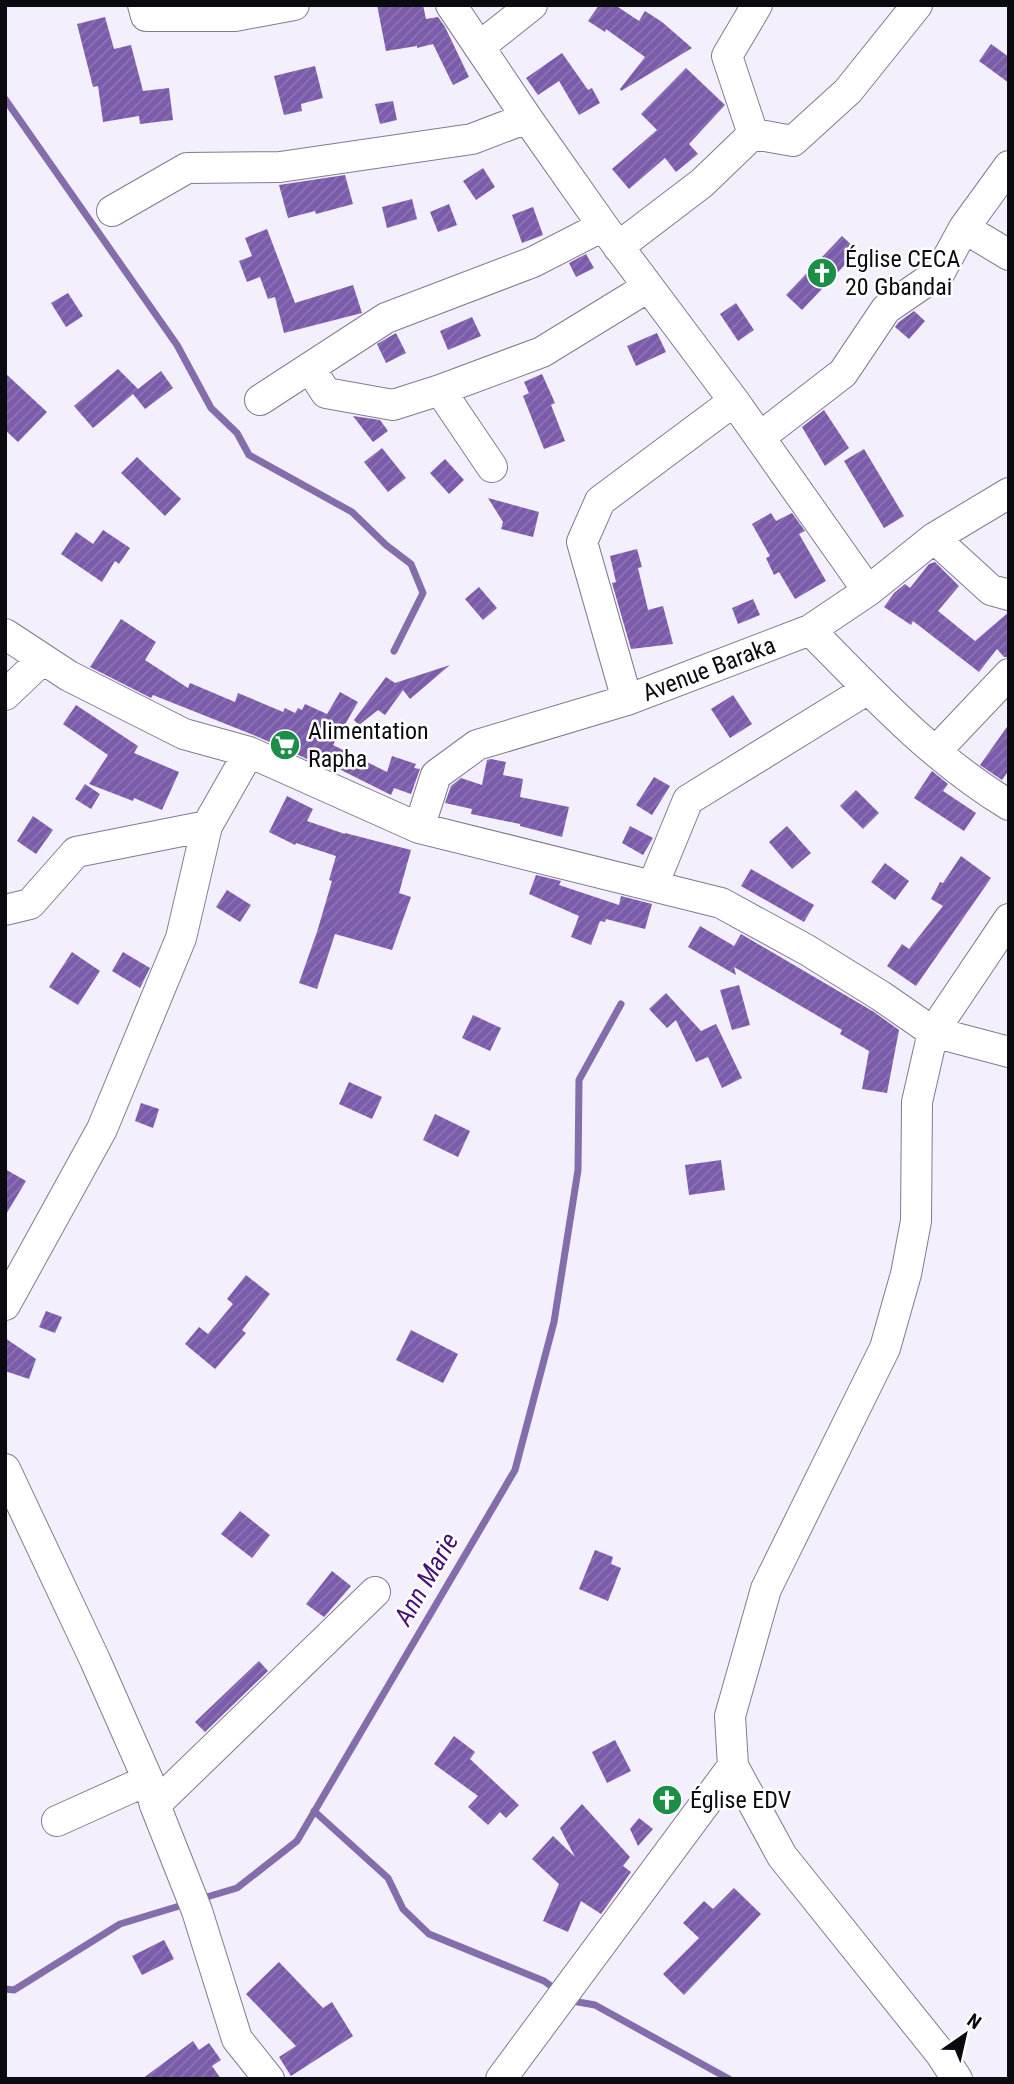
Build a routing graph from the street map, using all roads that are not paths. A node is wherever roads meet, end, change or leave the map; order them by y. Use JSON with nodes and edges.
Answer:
{"nodes":[{"id":1,"x":143,"y":5,"type":"edge"},
{"id":2,"x":294,"y":5,"type":"edge"},
{"id":3,"x":451,"y":5,"type":"edge"},
{"id":4,"x":532,"y":5,"type":"edge"},
{"id":5,"x":757,"y":5,"type":"edge"},
{"id":6,"x":917,"y":5,"type":"edge"},
{"id":7,"x":479,"y":47,"type":"junction"},
{"id":8,"x":527,"y":118,"type":"junction"},
{"id":9,"x":753,"y":134,"type":"junction"},
{"id":10,"x":1009,"y":166,"type":"edge"},
{"id":11,"x":112,"y":211,"type":"dead end"},
{"id":12,"x":964,"y":229,"type":"junction"},
{"id":13,"x":611,"y":236,"type":"junction"},
{"id":14,"x":1009,"y":254,"type":"edge"},
{"id":15,"x":648,"y":287,"type":"junction"},
{"id":16,"x":310,"y":368,"type":"junction"},
{"id":17,"x":440,"y":390,"type":"junction"},
{"id":18,"x":260,"y":400,"type":"dead end"},
{"id":19,"x":734,"y":401,"type":"junction"},
{"id":20,"x":760,"y":437,"type":"junction"},
{"id":21,"x":492,"y":467,"type":"dead end"},
{"id":22,"x":1009,"y":493,"type":"edge"},
{"id":23,"x":934,"y":538,"type":"junction"},
{"id":24,"x":868,"y":591,"type":"junction"},
{"id":25,"x":1009,"y":595,"type":"edge"},
{"id":26,"x":810,"y":631,"type":"junction"},
{"id":27,"x":5,"y":635,"type":"edge"},
{"id":28,"x":43,"y":659,"type":"junction"},
{"id":29,"x":1009,"y":674,"type":"edge"},
{"id":30,"x":868,"y":689,"type":"junction"},
{"id":31,"x":5,"y":695,"type":"edge"},
{"id":32,"x":626,"y":700,"type":"junction"},
{"id":33,"x":936,"y":751,"type":"junction"},
{"id":34,"x":249,"y":752,"type":"junction"},
{"id":35,"x":1009,"y":805,"type":"edge"},
{"id":36,"x":207,"y":826,"type":"junction"},
{"id":37,"x":419,"y":828,"type":"junction"},
{"id":38,"x":653,"y":885,"type":"junction"},
{"id":39,"x":5,"y":911,"type":"edge"},
{"id":40,"x":1009,"y":919,"type":"edge"},
{"id":41,"x":933,"y":1032,"type":"junction"},
{"id":42,"x":1009,"y":1052,"type":"edge"},
{"id":43,"x":5,"y":1305,"type":"edge"},
{"id":44,"x":5,"y":1469,"type":"edge"},
{"id":45,"x":375,"y":1592,"type":"dead end"},
{"id":46,"x":733,"y":1766,"type":"junction"},
{"id":47,"x":152,"y":1793,"type":"junction"},
{"id":48,"x":57,"y":1821,"type":"dead end"},
{"id":49,"x":270,"y":2079,"type":"edge"},
{"id":50,"x":501,"y":2079,"type":"edge"},
{"id":51,"x":957,"y":2079,"type":"edge"}],
"edges":[{"from":1,"to":2,"type":"street"},
{"from":3,"to":7,"type":"street"},
{"from":4,"to":7,"type":"street"},
{"from":5,"to":9,"type":"street"},
{"from":6,"to":9,"type":"street"},
{"from":7,"to":8,"type":"street"},
{"from":8,"to":11,"type":"street"},
{"from":8,"to":13,"type":"street"},
{"from":9,"to":13,"type":"street"},
{"from":10,"to":12,"type":"street"},
{"from":12,"to":14,"type":"street"},
{"from":12,"to":20,"type":"street"},
{"from":13,"to":15,"type":"street"},
{"from":13,"to":16,"type":"street"},
{"from":15,"to":17,"type":"street"},
{"from":15,"to":19,"type":"street"},
{"from":16,"to":17,"type":"street"},
{"from":16,"to":18,"type":"street"},
{"from":17,"to":21,"type":"street"},
{"from":19,"to":20,"type":"street"},
{"from":19,"to":32,"type":"street"},
{"from":20,"to":24,"type":"street"},
{"from":22,"to":23,"type":"street","name":"Avenue Baraka"},
{"from":23,"to":24,"type":"street","name":"Avenue Baraka"},
{"from":23,"to":25,"type":"street"},
{"from":24,"to":26,"type":"street","name":"Avenue Baraka"},
{"from":26,"to":30,"type":"street"},
{"from":26,"to":32,"type":"street","name":"Avenue Baraka"},
{"from":27,"to":28,"type":"street"},
{"from":28,"to":31,"type":"street"},
{"from":28,"to":34,"type":"street"},
{"from":29,"to":33,"type":"street"},
{"from":30,"to":33,"type":"street"},
{"from":30,"to":38,"type":"street"},
{"from":32,"to":37,"type":"street","name":"Avenue Baraka"},
{"from":33,"to":35,"type":"street"},
{"from":34,"to":36,"type":"street"},
{"from":34,"to":37,"type":"street"},
{"from":36,"to":39,"type":"street"},
{"from":36,"to":43,"type":"street"},
{"from":37,"to":38,"type":"street"},
{"from":38,"to":41,"type":"street"},
{"from":40,"to":41,"type":"street"},
{"from":41,"to":42,"type":"street"},
{"from":41,"to":46,"type":"street"},
{"from":44,"to":47,"type":"street"},
{"from":45,"to":47,"type":"street"},
{"from":46,"to":50,"type":"street"},
{"from":46,"to":51,"type":"street"},
{"from":47,"to":48,"type":"street"},
{"from":47,"to":49,"type":"street"}]}
